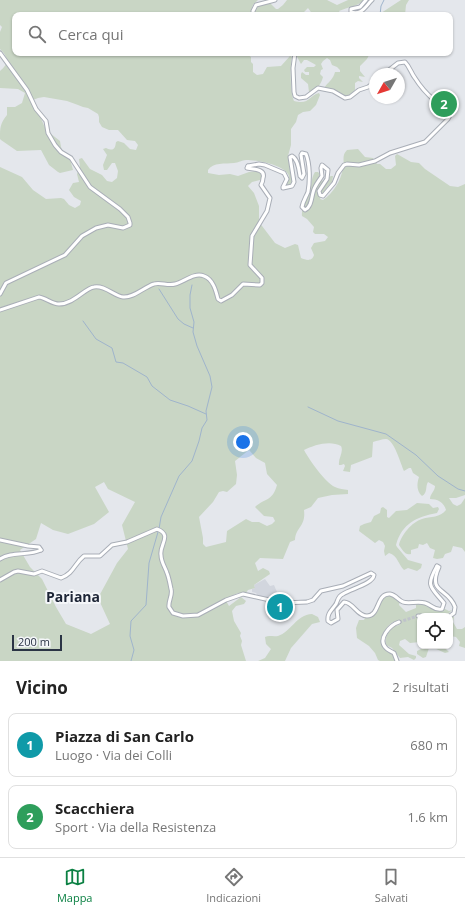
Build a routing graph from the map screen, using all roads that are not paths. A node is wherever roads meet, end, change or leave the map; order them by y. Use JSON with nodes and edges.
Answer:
{"nodes":[{"id":1,"x":275,"y":0,"type":"edge"},
{"id":2,"x":366,"y":0,"type":"edge"},
{"id":3,"x":372,"y":0,"type":"edge"},
{"id":4,"x":253,"y":12,"type":"edge"},
{"id":5,"x":351,"y":12,"type":"edge"},
{"id":6,"x":361,"y":12,"type":"edge"},
{"id":7,"x":0,"y":53,"type":"edge"},
{"id":8,"x":294,"y":56,"type":"edge"},
{"id":9,"x":392,"y":68,"type":"edge"},
{"id":10,"x":369,"y":86,"type":"edge"},
{"id":11,"x":0,"y":294,"type":"edge"},
{"id":12,"x":0,"y":310,"type":"edge"},
{"id":13,"x":0,"y":540,"type":"edge"},
{"id":14,"x":0,"y":559,"type":"edge"},
{"id":15,"x":0,"y":580,"type":"edge"},
{"id":16,"x":453,"y":614,"type":"edge"},
{"id":17,"x":399,"y":622,"type":"tunnel mouth"},
{"id":18,"x":397,"y":661,"type":"edge"}],
"edges":[{"from":1,"to":4,"type":"street"},
{"from":2,"to":5,"type":"street"},
{"from":3,"to":6,"type":"street"},
{"from":7,"to":11,"type":"street"},
{"from":8,"to":10,"type":"street"},
{"from":9,"to":12,"type":"street"},
{"from":13,"to":14,"type":"street"},
{"from":15,"to":16,"type":"street"},
{"from":17,"to":18,"type":"street"}]}
